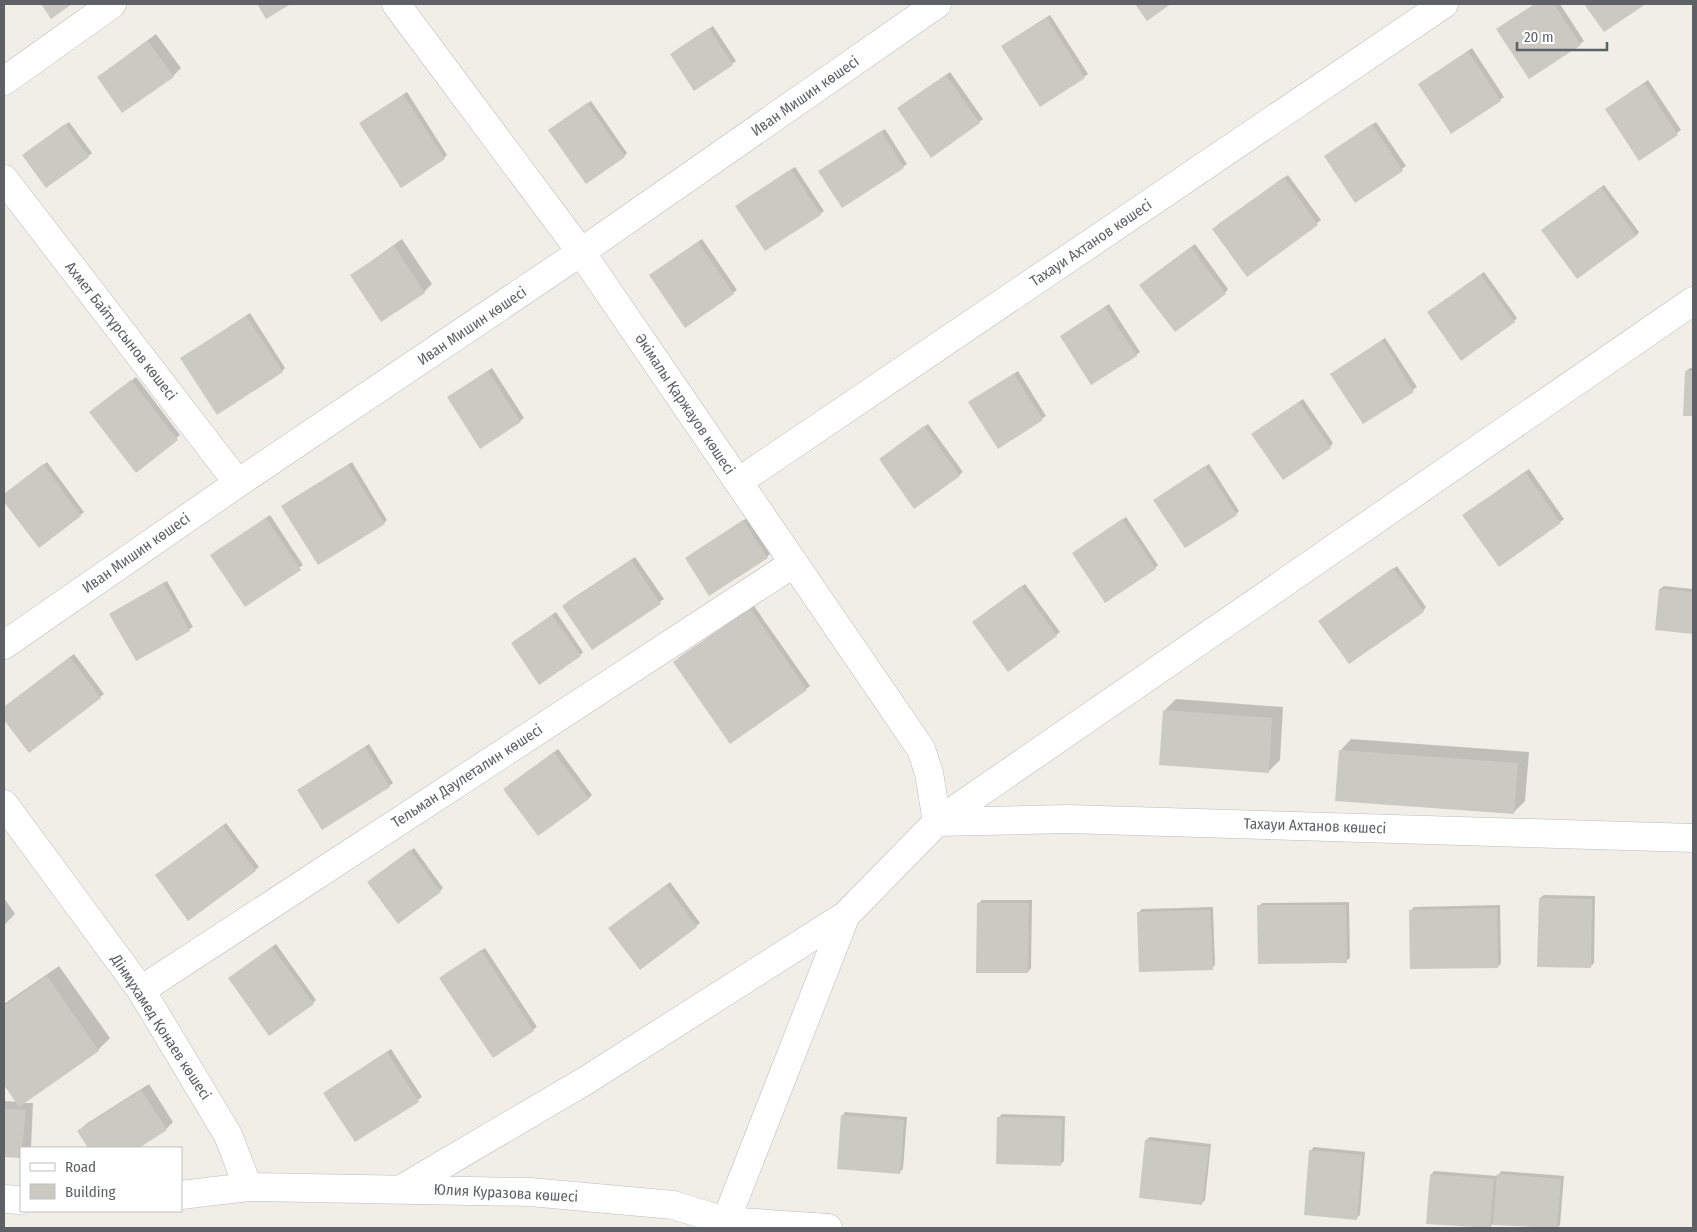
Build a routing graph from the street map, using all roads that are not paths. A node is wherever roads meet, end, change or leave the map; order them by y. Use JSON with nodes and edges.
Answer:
{"nodes":[{"id":1,"x":112,"y":4,"type":"edge"},
{"id":2,"x":396,"y":4,"type":"edge"},
{"id":3,"x":937,"y":4,"type":"edge"},
{"id":4,"x":1444,"y":4,"type":"edge"},
{"id":5,"x":4,"y":81,"type":"edge"},
{"id":6,"x":4,"y":178,"type":"edge"},
{"id":7,"x":581,"y":252,"type":"junction"},
{"id":8,"x":1693,"y":301,"type":"edge"},
{"id":9,"x":738,"y":482,"type":"junction"},
{"id":10,"x":238,"y":483,"type":"junction"},
{"id":11,"x":794,"y":563,"type":"junction"},
{"id":12,"x":4,"y":645,"type":"edge"},
{"id":13,"x":4,"y":804,"type":"edge"},
{"id":14,"x":937,"y":822,"type":"junction"},
{"id":15,"x":1693,"y":838,"type":"edge"},
{"id":16,"x":846,"y":915,"type":"junction"},
{"id":17,"x":141,"y":990,"type":"junction"},
{"id":18,"x":248,"y":1187,"type":"junction"},
{"id":19,"x":403,"y":1188,"type":"junction"},
{"id":20,"x":182,"y":1195,"type":"edge"},
{"id":21,"x":4,"y":1199,"type":"edge"},
{"id":22,"x":20,"y":1200,"type":"edge"},
{"id":23,"x":724,"y":1225,"type":"edge"},
{"id":24,"x":828,"y":1228,"type":"edge"}],
"edges":[{"from":1,"to":5,"type":"street"},
{"from":2,"to":7,"type":"street","name":"Әкімалы Қаржауов көшесі"},
{"from":3,"to":7,"type":"street","name":"Иван Мишин көшесі"},
{"from":4,"to":9,"type":"street","name":"Тахауи Ахтанов көшесі"},
{"from":6,"to":10,"type":"street","name":"Ахмет Байтұрсынов көшесі"},
{"from":7,"to":9,"type":"street","name":"Әкімалы Қаржауов көшесі"},
{"from":7,"to":10,"type":"street","name":"Иван Мишин көшесі"},
{"from":8,"to":14,"type":"street"},
{"from":9,"to":11,"type":"street","name":"Әкімалы Қаржауов көшесі"},
{"from":10,"to":12,"type":"street","name":"Иван Мишин көшесі"},
{"from":11,"to":14,"type":"street","name":"Әкімалы Қаржауов көшесі"},
{"from":11,"to":17,"type":"street","name":"Тельман Дәулеталин көшесі"},
{"from":13,"to":17,"type":"street","name":"Дінмұхамед Қонаев көшесі"},
{"from":14,"to":15,"type":"street","name":"Тахауи Ахтанов көшесі"},
{"from":14,"to":16,"type":"street"},
{"from":16,"to":19,"type":"street"},
{"from":16,"to":23,"type":"street"},
{"from":17,"to":18,"type":"street","name":"Дінмұхамед Қонаев көшесі"},
{"from":18,"to":19,"type":"street","name":"Юлия Куразова көшесі"},
{"from":18,"to":20,"type":"street","name":"Юлия Куразова көшесі"},
{"from":19,"to":23,"type":"street","name":"Юлия Куразова көшесі"},
{"from":21,"to":22,"type":"street"},
{"from":23,"to":24,"type":"street","name":"Юлия Куразова көшесі"}]}
